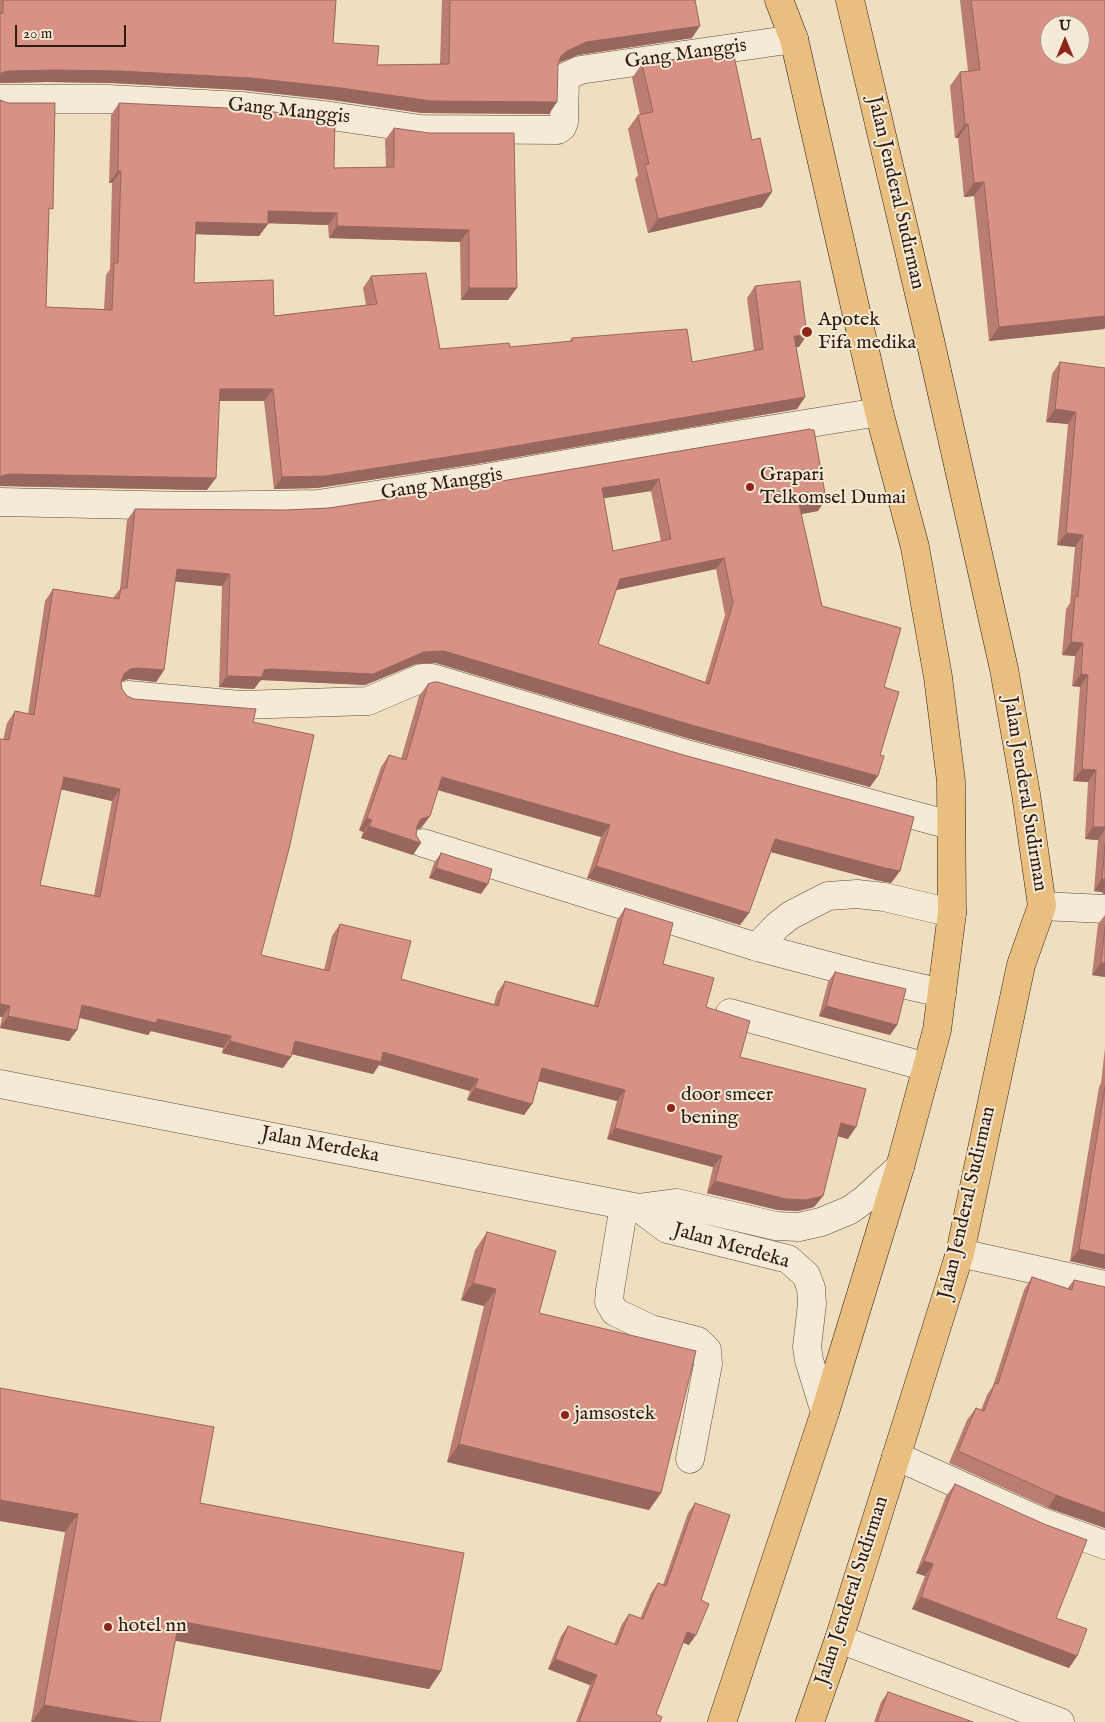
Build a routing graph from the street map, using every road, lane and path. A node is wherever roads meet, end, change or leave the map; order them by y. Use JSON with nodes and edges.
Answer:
{"nodes":[{"id":1,"x":779,"y":0,"type":"edge"},
{"id":2,"x":850,"y":0,"type":"edge"},
{"id":3,"x":794,"y":39,"type":"junction"},
{"id":4,"x":0,"y":99,"type":"edge"},
{"id":5,"x":879,"y":412,"type":"junction"},
{"id":6,"x":0,"y":502,"type":"edge"},
{"id":7,"x":128,"y":695,"type":"edge"},
{"id":8,"x":950,"y":825,"type":"junction"},
{"id":9,"x":423,"y":843,"type":"edge"},
{"id":10,"x":1042,"y":906,"type":"junction"},
{"id":11,"x":1105,"y":910,"type":"edge"},
{"id":12,"x":952,"y":913,"type":"junction"},
{"id":13,"x":758,"y":947,"type":"junction"},
{"id":14,"x":942,"y":993,"type":"junction"},
{"id":15,"x":730,"y":1013,"type":"edge"},
{"id":16,"x":927,"y":1067,"type":"junction"},
{"id":17,"x":0,"y":1084,"type":"edge"},
{"id":18,"x":900,"y":1167,"type":"junction"},
{"id":19,"x":632,"y":1206,"type":"junction"},
{"id":20,"x":960,"y":1253,"type":"junction"},
{"id":21,"x":1105,"y":1285,"type":"edge"},
{"id":22,"x":825,"y":1412,"type":"junction"},
{"id":23,"x":896,"y":1456,"type":"junction"},
{"id":24,"x":690,"y":1459,"type":"dead end"},
{"id":25,"x":1105,"y":1545,"type":"edge"},
{"id":26,"x":839,"y":1639,"type":"junction"},
{"id":27,"x":722,"y":1722,"type":"edge"},
{"id":28,"x":810,"y":1722,"type":"edge"},
{"id":29,"x":1060,"y":1722,"type":"edge"}],
"edges":[{"from":1,"to":3,"type":"main road"},
{"from":2,"to":10,"type":"main road","name":"Jalan Jenderal Sudirman"},
{"from":3,"to":4,"type":"street","name":"Gang Manggis"},
{"from":3,"to":5,"type":"main road"},
{"from":5,"to":6,"type":"street","name":"Gang Manggis"},
{"from":5,"to":8,"type":"main road"},
{"from":7,"to":8,"type":"street"},
{"from":8,"to":12,"type":"main road"},
{"from":9,"to":13,"type":"street"},
{"from":10,"to":11,"type":"street"},
{"from":10,"to":20,"type":"main road","name":"Jalan Jenderal Sudirman"},
{"from":12,"to":13,"type":"street"},
{"from":12,"to":14,"type":"main road"},
{"from":13,"to":14,"type":"street"},
{"from":14,"to":16,"type":"main road"},
{"from":15,"to":16,"type":"street"},
{"from":16,"to":18,"type":"main road"},
{"from":17,"to":19,"type":"street","name":"Jalan Merdeka"},
{"from":18,"to":19,"type":"street","name":"Jalan Merdeka"},
{"from":18,"to":22,"type":"main road"},
{"from":19,"to":22,"type":"street","name":"Jalan Merdeka"},
{"from":19,"to":24,"type":"street"},
{"from":20,"to":21,"type":"street"},
{"from":20,"to":23,"type":"main road","name":"Jalan Jenderal Sudirman"},
{"from":22,"to":27,"type":"main road"},
{"from":23,"to":25,"type":"street"},
{"from":23,"to":26,"type":"main road","name":"Jalan Jenderal Sudirman"},
{"from":26,"to":28,"type":"main road","name":"Jalan Jenderal Sudirman"},
{"from":26,"to":29,"type":"street"}]}
